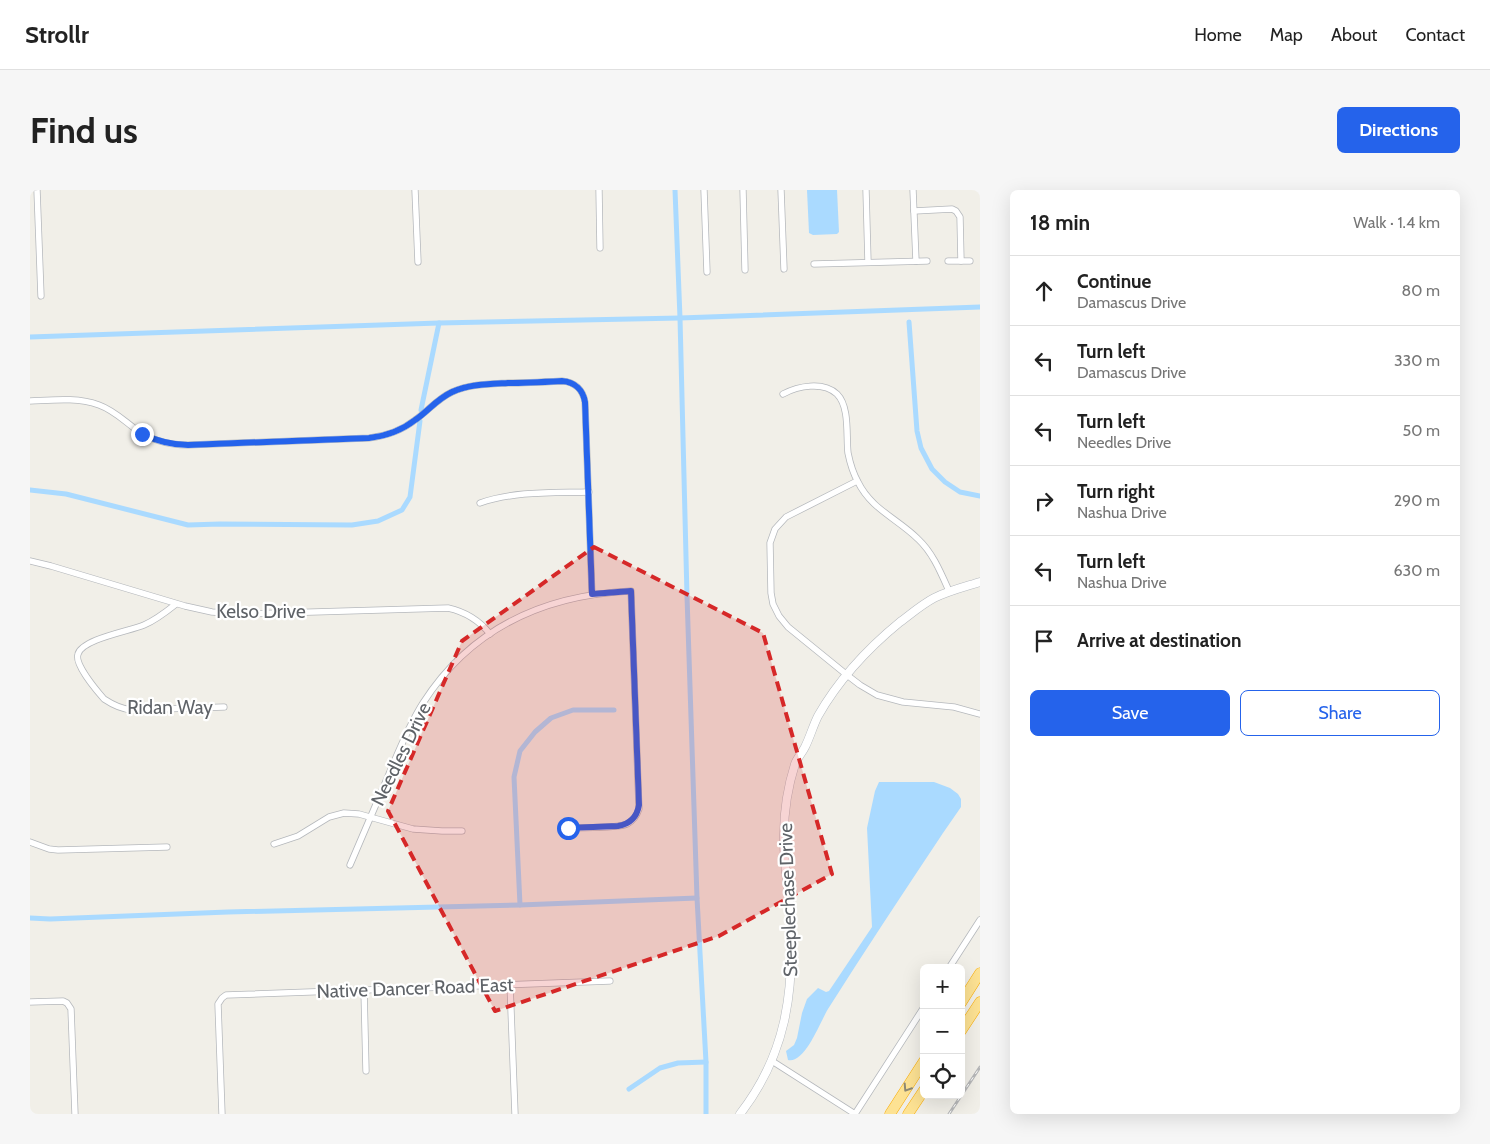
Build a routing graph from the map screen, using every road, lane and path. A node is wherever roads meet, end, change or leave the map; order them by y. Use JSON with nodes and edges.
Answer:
{"nodes":[{"id":1,"x":37,"y":190,"type":"edge"},
{"id":2,"x":415,"y":190,"type":"edge"},
{"id":3,"x":599,"y":190,"type":"edge"},
{"id":4,"x":704,"y":190,"type":"edge"},
{"id":5,"x":743,"y":190,"type":"edge"},
{"id":6,"x":781,"y":190,"type":"edge"},
{"id":7,"x":866,"y":190,"type":"edge"},
{"id":8,"x":913,"y":190,"type":"edge"},
{"id":9,"x":914,"y":211,"type":"junction"},
{"id":10,"x":600,"y":248,"type":"dead end"},
{"id":11,"x":928,"y":260,"type":"dead end"},
{"id":12,"x":970,"y":260,"type":"dead end"},
{"id":13,"x":916,"y":261,"type":"junction"},
{"id":14,"x":948,"y":261,"type":"dead end"},
{"id":15,"x":961,"y":261,"type":"junction"},
{"id":16,"x":418,"y":262,"type":"dead end"},
{"id":17,"x":868,"y":262,"type":"junction"},
{"id":18,"x":814,"y":264,"type":"dead end"},
{"id":19,"x":784,"y":269,"type":"dead end"},
{"id":20,"x":745,"y":270,"type":"dead end"},
{"id":21,"x":707,"y":272,"type":"dead end"},
{"id":22,"x":41,"y":296,"type":"dead end"},
{"id":23,"x":782,"y":394,"type":"dead end"},
{"id":24,"x":30,"y":401,"type":"edge"},
{"id":25,"x":857,"y":481,"type":"junction"},
{"id":26,"x":589,"y":492,"type":"junction"},
{"id":27,"x":480,"y":503,"type":"dead end"},
{"id":28,"x":30,"y":561,"type":"edge"},
{"id":29,"x":980,"y":582,"type":"edge"},
{"id":30,"x":949,"y":591,"type":"junction"},
{"id":31,"x":592,"y":594,"type":"junction"},
{"id":32,"x":176,"y":604,"type":"junction"},
{"id":33,"x":490,"y":634,"type":"junction"},
{"id":34,"x":847,"y":675,"type":"junction"},
{"id":35,"x":224,"y":707,"type":"dead end"},
{"id":36,"x":980,"y":714,"type":"edge"},
{"id":37,"x":370,"y":817,"type":"junction"},
{"id":38,"x":568,"y":828,"type":"dead end"},
{"id":39,"x":462,"y":831,"type":"dead end"},
{"id":40,"x":30,"y":842,"type":"edge"},
{"id":41,"x":274,"y":844,"type":"dead end"},
{"id":42,"x":167,"y":848,"type":"dead end"},
{"id":43,"x":350,"y":864,"type":"dead end"},
{"id":44,"x":980,"y":920,"type":"edge"},
{"id":45,"x":952,"y":964,"type":"edge"},
{"id":46,"x":980,"y":974,"type":"edge"},
{"id":47,"x":610,"y":981,"type":"dead end"},
{"id":48,"x":510,"y":984,"type":"junction"},
{"id":49,"x":364,"y":990,"type":"junction"},
{"id":50,"x":965,"y":997,"type":"edge"},
{"id":51,"x":30,"y":1002,"type":"edge"},
{"id":52,"x":980,"y":1002,"type":"edge"},
{"id":53,"x":923,"y":1009,"type":"edge"},
{"id":54,"x":965,"y":1025,"type":"edge"},
{"id":55,"x":772,"y":1061,"type":"junction"},
{"id":56,"x":920,"y":1067,"type":"edge"},
{"id":57,"x":366,"y":1071,"type":"dead end"},
{"id":58,"x":920,"y":1096,"type":"edge"},
{"id":59,"x":76,"y":1114,"type":"edge"},
{"id":60,"x":222,"y":1114,"type":"edge"},
{"id":61,"x":515,"y":1114,"type":"edge"},
{"id":62,"x":740,"y":1114,"type":"edge"},
{"id":63,"x":855,"y":1114,"type":"edge"},
{"id":64,"x":890,"y":1114,"type":"edge"},
{"id":65,"x":908,"y":1114,"type":"edge"}],
"edges":[{"from":1,"to":22,"type":"street"},
{"from":2,"to":16,"type":"street"},
{"from":3,"to":10,"type":"street"},
{"from":4,"to":21,"type":"street"},
{"from":5,"to":20,"type":"street"},
{"from":6,"to":19,"type":"street"},
{"from":7,"to":17,"type":"street"},
{"from":8,"to":9,"type":"street"},
{"from":9,"to":13,"type":"street"},
{"from":9,"to":15,"type":"street"},
{"from":11,"to":13,"type":"street"},
{"from":12,"to":15,"type":"street"},
{"from":13,"to":17,"type":"street"},
{"from":14,"to":15,"type":"street"},
{"from":17,"to":18,"type":"street"},
{"from":23,"to":25,"type":"street"},
{"from":24,"to":26,"type":"street"},
{"from":25,"to":30,"type":"street"},
{"from":25,"to":34,"type":"street"},
{"from":26,"to":27,"type":"street"},
{"from":26,"to":31,"type":"street"},
{"from":28,"to":32,"type":"street","name":"Kelso Drive"},
{"from":29,"to":30,"type":"street","name":"Steeplechase Drive"},
{"from":30,"to":34,"type":"street","name":"Steeplechase Drive"},
{"from":31,"to":33,"type":"street","name":"Needles Drive"},
{"from":31,"to":38,"type":"street","name":"Needles Drive"},
{"from":32,"to":33,"type":"street","name":"Kelso Drive"},
{"from":32,"to":35,"type":"street","name":"Ridan Way"},
{"from":33,"to":37,"type":"street","name":"Needles Drive"},
{"from":34,"to":36,"type":"street"},
{"from":34,"to":55,"type":"street","name":"Steeplechase Drive"},
{"from":37,"to":39,"type":"street"},
{"from":37,"to":41,"type":"street"},
{"from":37,"to":43,"type":"street","name":"Needles Drive"},
{"from":40,"to":42,"type":"street"},
{"from":44,"to":45,"type":"street"},
{"from":46,"to":50,"type":"highway"},
{"from":47,"to":48,"type":"street","name":"Native Dancer Road East"},
{"from":48,"to":49,"type":"street","name":"Native Dancer Road East"},
{"from":48,"to":61,"type":"street"},
{"from":49,"to":57,"type":"street"},
{"from":49,"to":60,"type":"street","name":"Native Dancer Road East"},
{"from":51,"to":59,"type":"street"},
{"from":52,"to":54,"type":"highway"},
{"from":53,"to":63,"type":"street"},
{"from":55,"to":62,"type":"street","name":"Steeplechase Drive"},
{"from":55,"to":63,"type":"street"},
{"from":56,"to":64,"type":"highway","one_way":true},
{"from":58,"to":65,"type":"highway"}]}
